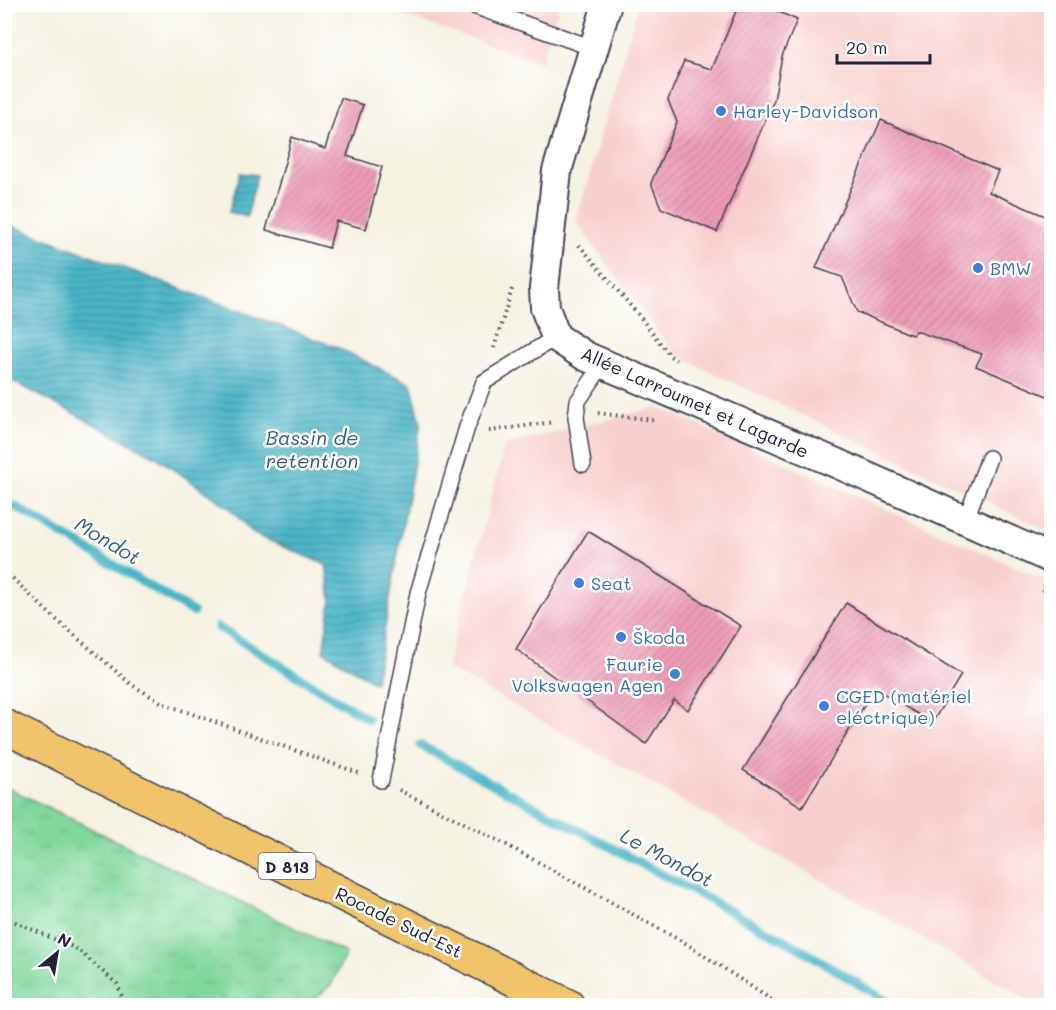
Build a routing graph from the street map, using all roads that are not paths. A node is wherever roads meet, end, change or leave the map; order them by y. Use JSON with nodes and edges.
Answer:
{"nodes":[{"id":1,"x":468,"y":4,"type":"edge"},
{"id":2,"x":607,"y":4,"type":"edge"},
{"id":3,"x":593,"y":48,"type":"junction"},
{"id":4,"x":556,"y":338,"type":"junction"},
{"id":5,"x":603,"y":364,"type":"junction"},
{"id":6,"x":989,"y":458,"type":"dead end"},
{"id":7,"x":583,"y":465,"type":"dead end"},
{"id":8,"x":965,"y":520,"type":"junction"},
{"id":9,"x":1052,"y":558,"type":"edge"},
{"id":10,"x":4,"y":726,"type":"edge"},
{"id":11,"x":383,"y":774,"type":"dead end"},
{"id":12,"x":568,"y":1005,"type":"edge"}],
"edges":[{"from":1,"to":3,"type":"lane"},
{"from":2,"to":3,"type":"street"},
{"from":3,"to":4,"type":"street"},
{"from":4,"to":5,"type":"street","name":"Allée Larroumet et Lagarde"},
{"from":4,"to":11,"type":"lane"},
{"from":5,"to":7,"type":"lane"},
{"from":5,"to":8,"type":"street","name":"Allée Larroumet et Lagarde"},
{"from":6,"to":8,"type":"lane"},
{"from":8,"to":9,"type":"street","name":"Allée Larroumet et Lagarde"},
{"from":10,"to":12,"type":"main road","name":"Rocade Sud-Est","number":"D 813"}]}
